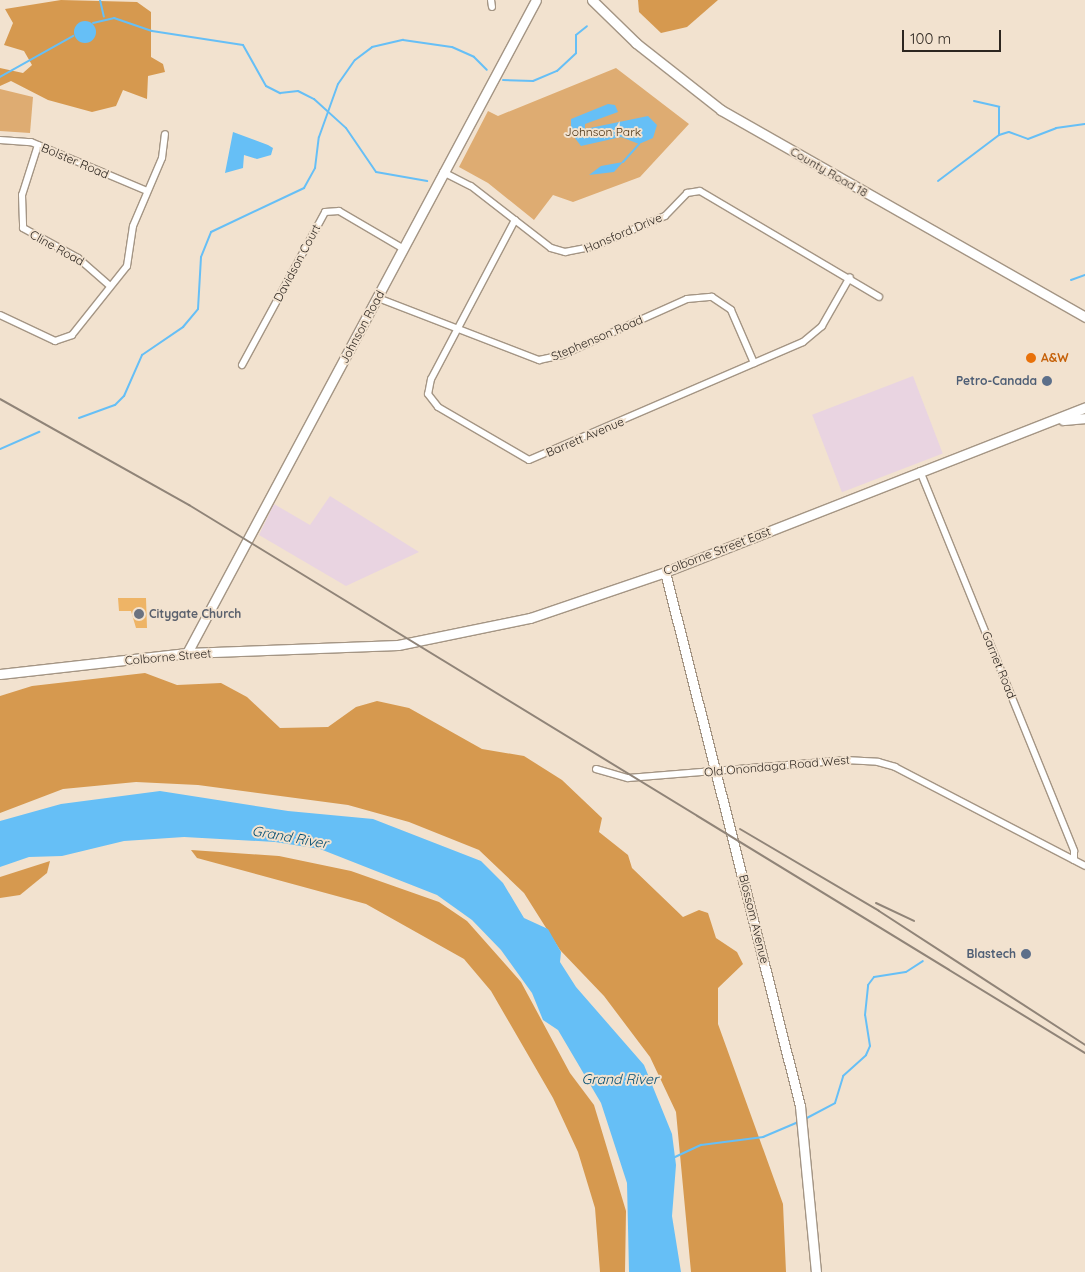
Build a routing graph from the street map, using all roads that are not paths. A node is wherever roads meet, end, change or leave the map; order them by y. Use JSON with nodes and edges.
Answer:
{"nodes":[{"id":1,"x":536,"y":0,"type":"edge"},
{"id":2,"x":592,"y":0,"type":"edge"},
{"id":3,"x":164,"y":134,"type":"dead end"},
{"id":4,"x":0,"y":140,"type":"edge"},
{"id":5,"x":38,"y":145,"type":"junction"},
{"id":6,"x":443,"y":172,"type":"junction"},
{"id":7,"x":147,"y":191,"type":"junction"},
{"id":8,"x":515,"y":220,"type":"junction"},
{"id":9,"x":402,"y":248,"type":"junction"},
{"id":10,"x":850,"y":277,"type":"junction"},
{"id":11,"x":109,"y":285,"type":"junction"},
{"id":12,"x":879,"y":297,"type":"dead end"},
{"id":13,"x":378,"y":298,"type":"junction"},
{"id":14,"x":0,"y":315,"type":"edge"},
{"id":15,"x":1082,"y":315,"type":"edge"},
{"id":16,"x":457,"y":329,"type":"junction"},
{"id":17,"x":754,"y":363,"type":"junction"},
{"id":18,"x":242,"y":365,"type":"dead end"},
{"id":19,"x":1085,"y":407,"type":"edge"},
{"id":20,"x":1085,"y":418,"type":"edge"},
{"id":21,"x":1056,"y":421,"type":"junction"},
{"id":22,"x":920,"y":471,"type":"junction"},
{"id":23,"x":665,"y":572,"type":"junction"},
{"id":24,"x":336,"y":648,"type":"joint"},
{"id":25,"x":187,"y":653,"type":"junction"},
{"id":26,"x":0,"y":674,"type":"edge"},
{"id":27,"x":596,"y":769,"type":"dead end"},
{"id":28,"x":716,"y":772,"type":"junction"},
{"id":29,"x":1074,"y":860,"type":"junction"},
{"id":30,"x":1085,"y":866,"type":"edge"},
{"id":31,"x":816,"y":1272,"type":"edge"}],
"edges":[{"from":1,"to":6,"type":"main road","name":"Johnson Road"},
{"from":2,"to":15,"type":"main road","name":"County Road 18"},
{"from":3,"to":7,"type":"street"},
{"from":4,"to":5,"type":"street","name":"Bolster Road"},
{"from":5,"to":7,"type":"street","name":"Bolster Road"},
{"from":5,"to":11,"type":"street","name":"Cline Road"},
{"from":6,"to":8,"type":"street","name":"Hansford Drive"},
{"from":6,"to":9,"type":"main road","name":"Johnson Road"},
{"from":7,"to":11,"type":"street"},
{"from":8,"to":10,"type":"street","name":"Hansford Drive"},
{"from":8,"to":16,"type":"street","name":"Barrett Avenue"},
{"from":9,"to":13,"type":"main road","name":"Johnson Road"},
{"from":9,"to":18,"type":"street","name":"Davidson Court"},
{"from":10,"to":12,"type":"street","name":"Hansford Drive"},
{"from":10,"to":17,"type":"street","name":"Barrett Avenue"},
{"from":11,"to":14,"type":"street"},
{"from":13,"to":16,"type":"street","name":"Stephenson Road"},
{"from":13,"to":25,"type":"main road","name":"Johnson Road"},
{"from":16,"to":17,"type":"street","name":"Stephenson Road"},
{"from":16,"to":17,"type":"street","name":"Barrett Avenue"},
{"from":19,"to":21,"type":"main road","name":"Colborne Street East"},
{"from":20,"to":21,"type":"main road"},
{"from":21,"to":22,"type":"main road","name":"Colborne Street East"},
{"from":22,"to":23,"type":"main road","name":"Colborne Street East"},
{"from":22,"to":29,"type":"street","name":"Garnet Road"},
{"from":23,"to":24,"type":"main road","name":"Colborne Street East"},
{"from":23,"to":28,"type":"main road","name":"Blossom Avenue"},
{"from":24,"to":25,"type":"main road","name":"Colborne Street"},
{"from":25,"to":26,"type":"main road","name":"Colborne Street"},
{"from":27,"to":28,"type":"street","name":"Old Onondaga Road West"},
{"from":28,"to":29,"type":"street","name":"Old Onondaga Road West"},
{"from":28,"to":31,"type":"main road","name":"Blossom Avenue"},
{"from":29,"to":30,"type":"street","name":"Old Onondaga Road West"}]}
